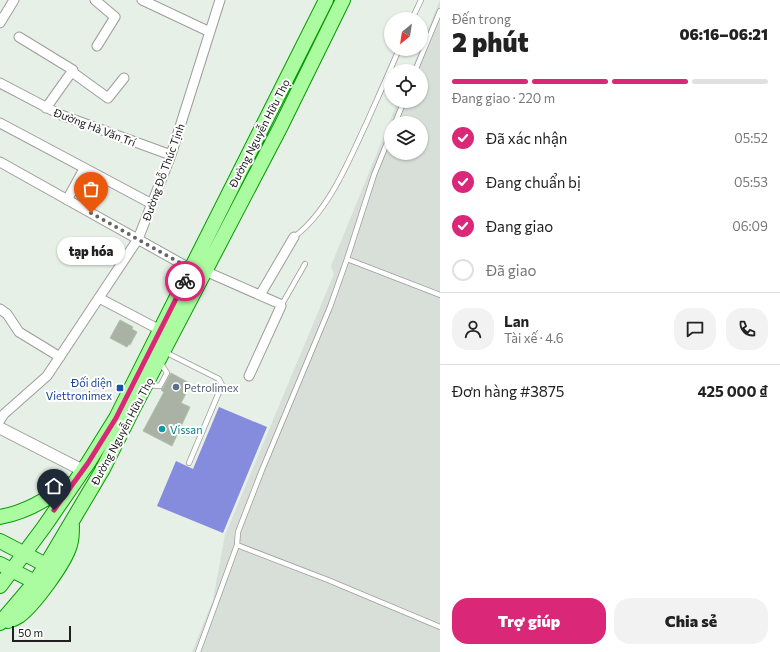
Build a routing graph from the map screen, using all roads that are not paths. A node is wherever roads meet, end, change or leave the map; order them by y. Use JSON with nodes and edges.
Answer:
{"nodes":[{"id":1,"x":14,"y":0,"type":"edge"},
{"id":2,"x":95,"y":0,"type":"edge"},
{"id":3,"x":142,"y":0,"type":"edge"},
{"id":4,"x":220,"y":0,"type":"edge"},
{"id":5,"x":326,"y":0,"type":"edge"},
{"id":6,"x":343,"y":0,"type":"edge"},
{"id":7,"x":421,"y":0,"type":"edge"},
{"id":8,"x":440,"y":11,"type":"edge"},
{"id":9,"x":415,"y":12,"type":"edge"},
{"id":10,"x":0,"y":23,"type":"edge"},
{"id":11,"x":210,"y":32,"type":"junction"},
{"id":12,"x":19,"y":37,"type":"dead end"},
{"id":13,"x":96,"y":46,"type":"dead end"},
{"id":14,"x":397,"y":56,"type":"edge"},
{"id":15,"x":418,"y":64,"type":"edge"},
{"id":16,"x":72,"y":72,"type":"junction"},
{"id":17,"x":124,"y":78,"type":"dead end"},
{"id":18,"x":0,"y":83,"type":"edge"},
{"id":19,"x":46,"y":108,"type":"junction"},
{"id":20,"x":0,"y":123,"type":"edge"},
{"id":21,"x":384,"y":150,"type":"edge"},
{"id":22,"x":171,"y":156,"type":"junction"},
{"id":23,"x":0,"y":162,"type":"edge"},
{"id":24,"x":84,"y":169,"type":"junction"},
{"id":25,"x":67,"y":200,"type":"junction"},
{"id":26,"x":152,"y":204,"type":"junction"},
{"id":27,"x":294,"y":237,"type":"joint"},
{"id":28,"x":138,"y":239,"type":"junction"},
{"id":29,"x":347,"y":259,"type":"junction"},
{"id":30,"x":305,"y":264,"type":"dead end"},
{"id":31,"x":191,"y":269,"type":"junction"},
{"id":32,"x":205,"y":271,"type":"junction"},
{"id":33,"x":260,"y":295,"type":"junction"},
{"id":34,"x":440,"y":295,"type":"edge"},
{"id":35,"x":99,"y":298,"type":"junction"},
{"id":36,"x":281,"y":306,"type":"junction"},
{"id":37,"x":0,"y":309,"type":"edge"},
{"id":38,"x":160,"y":330,"type":"junction"},
{"id":39,"x":161,"y":355,"type":"junction"},
{"id":40,"x":60,"y":357,"type":"junction"},
{"id":41,"x":249,"y":376,"type":"dead end"},
{"id":42,"x":0,"y":420,"type":"edge"},
{"id":43,"x":0,"y":428,"type":"edge"},
{"id":44,"x":189,"y":463,"type":"dead end"},
{"id":45,"x":82,"y":470,"type":"junction"},
{"id":46,"x":0,"y":517,"type":"edge"},
{"id":47,"x":73,"y":521,"type":"junction"},
{"id":48,"x":0,"y":541,"type":"edge"},
{"id":49,"x":236,"y":545,"type":"junction"},
{"id":50,"x":24,"y":554,"type":"junction"},
{"id":51,"x":46,"y":565,"type":"junction"},
{"id":52,"x":6,"y":567,"type":"edge"},
{"id":53,"x":35,"y":582,"type":"junction"},
{"id":54,"x":0,"y":586,"type":"edge"},
{"id":55,"x":0,"y":624,"type":"edge"},
{"id":56,"x":440,"y":627,"type":"edge"},
{"id":57,"x":198,"y":652,"type":"edge"}],
"edges":[{"from":1,"to":10,"type":"street"},
{"from":2,"to":13,"type":"street"},
{"from":3,"to":11,"type":"street"},
{"from":4,"to":11,"type":"street","name":"Đường Đỗ Thúc Tịnh"},
{"from":5,"to":31,"type":"main road","name":"Đường Nguyễn Hữu Thọ"},
{"from":6,"to":32,"type":"main road","name":"Đường Nguyễn Hữu Thọ"},
{"from":7,"to":9,"type":"lane"},
{"from":8,"to":15,"type":"lane"},
{"from":11,"to":22,"type":"street","name":"Đường Đỗ Thúc Tịnh"},
{"from":12,"to":16,"type":"street"},
{"from":14,"to":27,"type":"lane"},
{"from":16,"to":17,"type":"street"},
{"from":16,"to":19,"type":"street"},
{"from":18,"to":19,"type":"street","name":"Đường Hà Văn Trí"},
{"from":19,"to":22,"type":"street","name":"Đường Hà Văn Trí"},
{"from":20,"to":24,"type":"street"},
{"from":21,"to":29,"type":"lane"},
{"from":22,"to":26,"type":"street","name":"Đường Đỗ Thúc Tịnh"},
{"from":23,"to":25,"type":"street"},
{"from":24,"to":25,"type":"street"},
{"from":24,"to":26,"type":"street"},
{"from":25,"to":28,"type":"street"},
{"from":26,"to":28,"type":"street","name":"Đường Đỗ Thúc Tịnh"},
{"from":27,"to":33,"type":"street"},
{"from":28,"to":31,"type":"street"},
{"from":28,"to":35,"type":"street","name":"Đường Đỗ Thúc Tịnh"},
{"from":29,"to":34,"type":"lane"},
{"from":29,"to":49,"type":"lane"},
{"from":30,"to":36,"type":"lane"},
{"from":31,"to":38,"type":"main road","name":"Đường Nguyễn Hữu Thọ"},
{"from":32,"to":33,"type":"street"},
{"from":32,"to":39,"type":"main road","name":"Đường Nguyễn Hữu Thọ"},
{"from":33,"to":36,"type":"street"},
{"from":35,"to":38,"type":"street"},
{"from":35,"to":40,"type":"street","name":"Đường Đỗ Thúc Tịnh"},
{"from":36,"to":41,"type":"street"},
{"from":37,"to":40,"type":"street"},
{"from":38,"to":45,"type":"main road","name":"Đường Nguyễn Hữu Thọ"},
{"from":39,"to":44,"type":"lane"},
{"from":39,"to":47,"type":"main road","name":"Đường Nguyễn Hữu Thọ"},
{"from":40,"to":42,"type":"street","name":"Đường Đỗ Thúc Tịnh"},
{"from":43,"to":45,"type":"street"},
{"from":45,"to":46,"type":"main road"},
{"from":45,"to":50,"type":"main road","name":"Đường Nguyễn Hữu Thọ"},
{"from":47,"to":51,"type":"main road","name":"Đường Nguyễn Hữu Thọ"},
{"from":47,"to":55,"type":"main road"},
{"from":48,"to":50,"type":"main road"},
{"from":49,"to":56,"type":"lane"},
{"from":49,"to":57,"type":"lane"},
{"from":50,"to":51,"type":"main road"},
{"from":50,"to":52,"type":"main road","name":"Đường Nguyễn Hữu Thọ"},
{"from":51,"to":53,"type":"main road","name":"Đường Nguyễn Hữu Thọ"},
{"from":52,"to":53,"type":"main road"},
{"from":52,"to":54,"type":"main road","name":"Đường Nguyễn Hữu Thọ"},
{"from":53,"to":55,"type":"main road","name":"Đường Nguyễn Hữu Thọ"}]}
